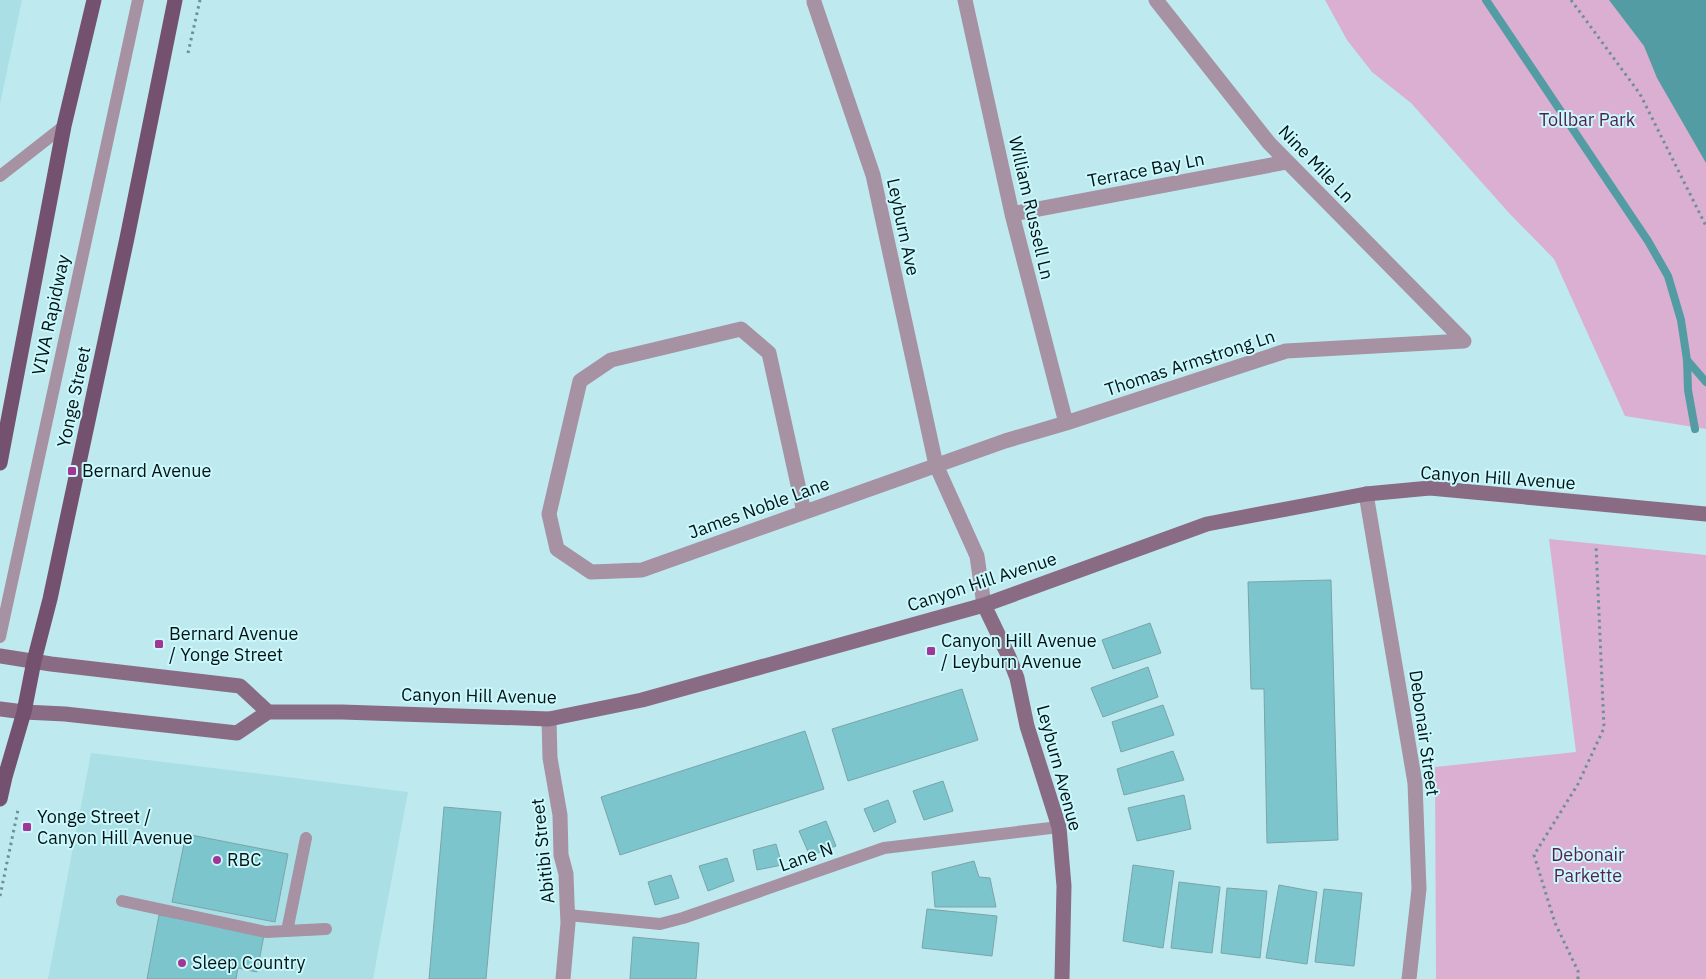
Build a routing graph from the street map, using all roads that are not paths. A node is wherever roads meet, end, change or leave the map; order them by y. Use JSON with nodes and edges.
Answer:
{"nodes":[{"id":1,"x":94,"y":0,"type":"edge"},
{"id":2,"x":138,"y":0,"type":"edge"},
{"id":3,"x":175,"y":0,"type":"edge"},
{"id":4,"x":966,"y":0,"type":"edge"},
{"id":5,"x":1156,"y":0,"type":"edge"},
{"id":6,"x":814,"y":1,"type":"edge"},
{"id":7,"x":64,"y":126,"type":"junction"},
{"id":8,"x":1287,"y":162,"type":"junction"},
{"id":9,"x":0,"y":176,"type":"edge"},
{"id":10,"x":1012,"y":214,"type":"junction"},
{"id":11,"x":1464,"y":341,"type":"joint"},
{"id":12,"x":1066,"y":423,"type":"junction"},
{"id":13,"x":0,"y":464,"type":"edge"},
{"id":14,"x":936,"y":465,"type":"junction"},
{"id":15,"x":1366,"y":494,"type":"junction"},
{"id":16,"x":804,"y":512,"type":"junction"},
{"id":17,"x":1706,"y":514,"type":"edge"},
{"id":18,"x":984,"y":605,"type":"junction"},
{"id":19,"x":0,"y":637,"type":"edge"},
{"id":20,"x":0,"y":656,"type":"edge"},
{"id":21,"x":34,"y":661,"type":"junction"},
{"id":22,"x":0,"y":709,"type":"edge"},
{"id":23,"x":24,"y":712,"type":"junction"},
{"id":24,"x":268,"y":712,"type":"junction"},
{"id":25,"x":549,"y":719,"type":"junction"},
{"id":26,"x":0,"y":799,"type":"edge"},
{"id":27,"x":1059,"y":827,"type":"junction"},
{"id":28,"x":306,"y":838,"type":"dead end"},
{"id":29,"x":122,"y":901,"type":"dead end"},
{"id":30,"x":568,"y":915,"type":"junction"},
{"id":31,"x":326,"y":929,"type":"dead end"},
{"id":32,"x":287,"y":931,"type":"junction"},
{"id":33,"x":562,"y":979,"type":"edge"},
{"id":34,"x":1062,"y":979,"type":"edge"},
{"id":35,"x":1409,"y":979,"type":"edge"}],
"edges":[{"from":1,"to":7,"type":"main road"},
{"from":2,"to":19,"type":"lane","name":"VIVA Rapidway"},
{"from":3,"to":21,"type":"main road","name":"Yonge Street"},
{"from":4,"to":10,"type":"street","name":"William Russell Ln"},
{"from":5,"to":8,"type":"street","name":"Nine Mile Ln"},
{"from":6,"to":14,"type":"street","name":"Leyburn Ave"},
{"from":7,"to":9,"type":"lane"},
{"from":7,"to":13,"type":"main road"},
{"from":8,"to":10,"type":"street","name":"Terrace Bay Ln"},
{"from":8,"to":11,"type":"street","name":"Nine Mile Ln"},
{"from":10,"to":12,"type":"street","name":"William Russell Ln"},
{"from":11,"to":12,"type":"street","name":"Thomas Armstrong Ln"},
{"from":12,"to":14,"type":"street","name":"Thomas Armstrong Ln"},
{"from":14,"to":16,"type":"street","name":"James Noble Lane"},
{"from":14,"to":18,"type":"street","name":"Leyburn Ave"},
{"from":15,"to":17,"type":"street","name":"Canyon Hill Avenue"},
{"from":15,"to":18,"type":"street","name":"Canyon Hill Avenue"},
{"from":15,"to":35,"type":"street","name":"Debonair Street"},
{"from":16,"to":16,"type":"street","name":"James Noble Lane"},
{"from":18,"to":25,"type":"street","name":"Canyon Hill Avenue"},
{"from":18,"to":27,"type":"street","name":"Leyburn Avenue"},
{"from":20,"to":21,"type":"street"},
{"from":21,"to":23,"type":"main road","name":"Yonge Street"},
{"from":21,"to":24,"type":"street"},
{"from":22,"to":23,"type":"street"},
{"from":23,"to":24,"type":"street"},
{"from":23,"to":26,"type":"main road","name":"Yonge Street"},
{"from":24,"to":25,"type":"street","name":"Canyon Hill Avenue"},
{"from":25,"to":30,"type":"street","name":"Abitibi Street"},
{"from":27,"to":30,"type":"lane","name":"Lane N"},
{"from":27,"to":34,"type":"street","name":"Leyburn Avenue"},
{"from":28,"to":32,"type":"lane"},
{"from":29,"to":32,"type":"lane"},
{"from":30,"to":33,"type":"street","name":"Abitibi Street"},
{"from":31,"to":32,"type":"lane"}]}
